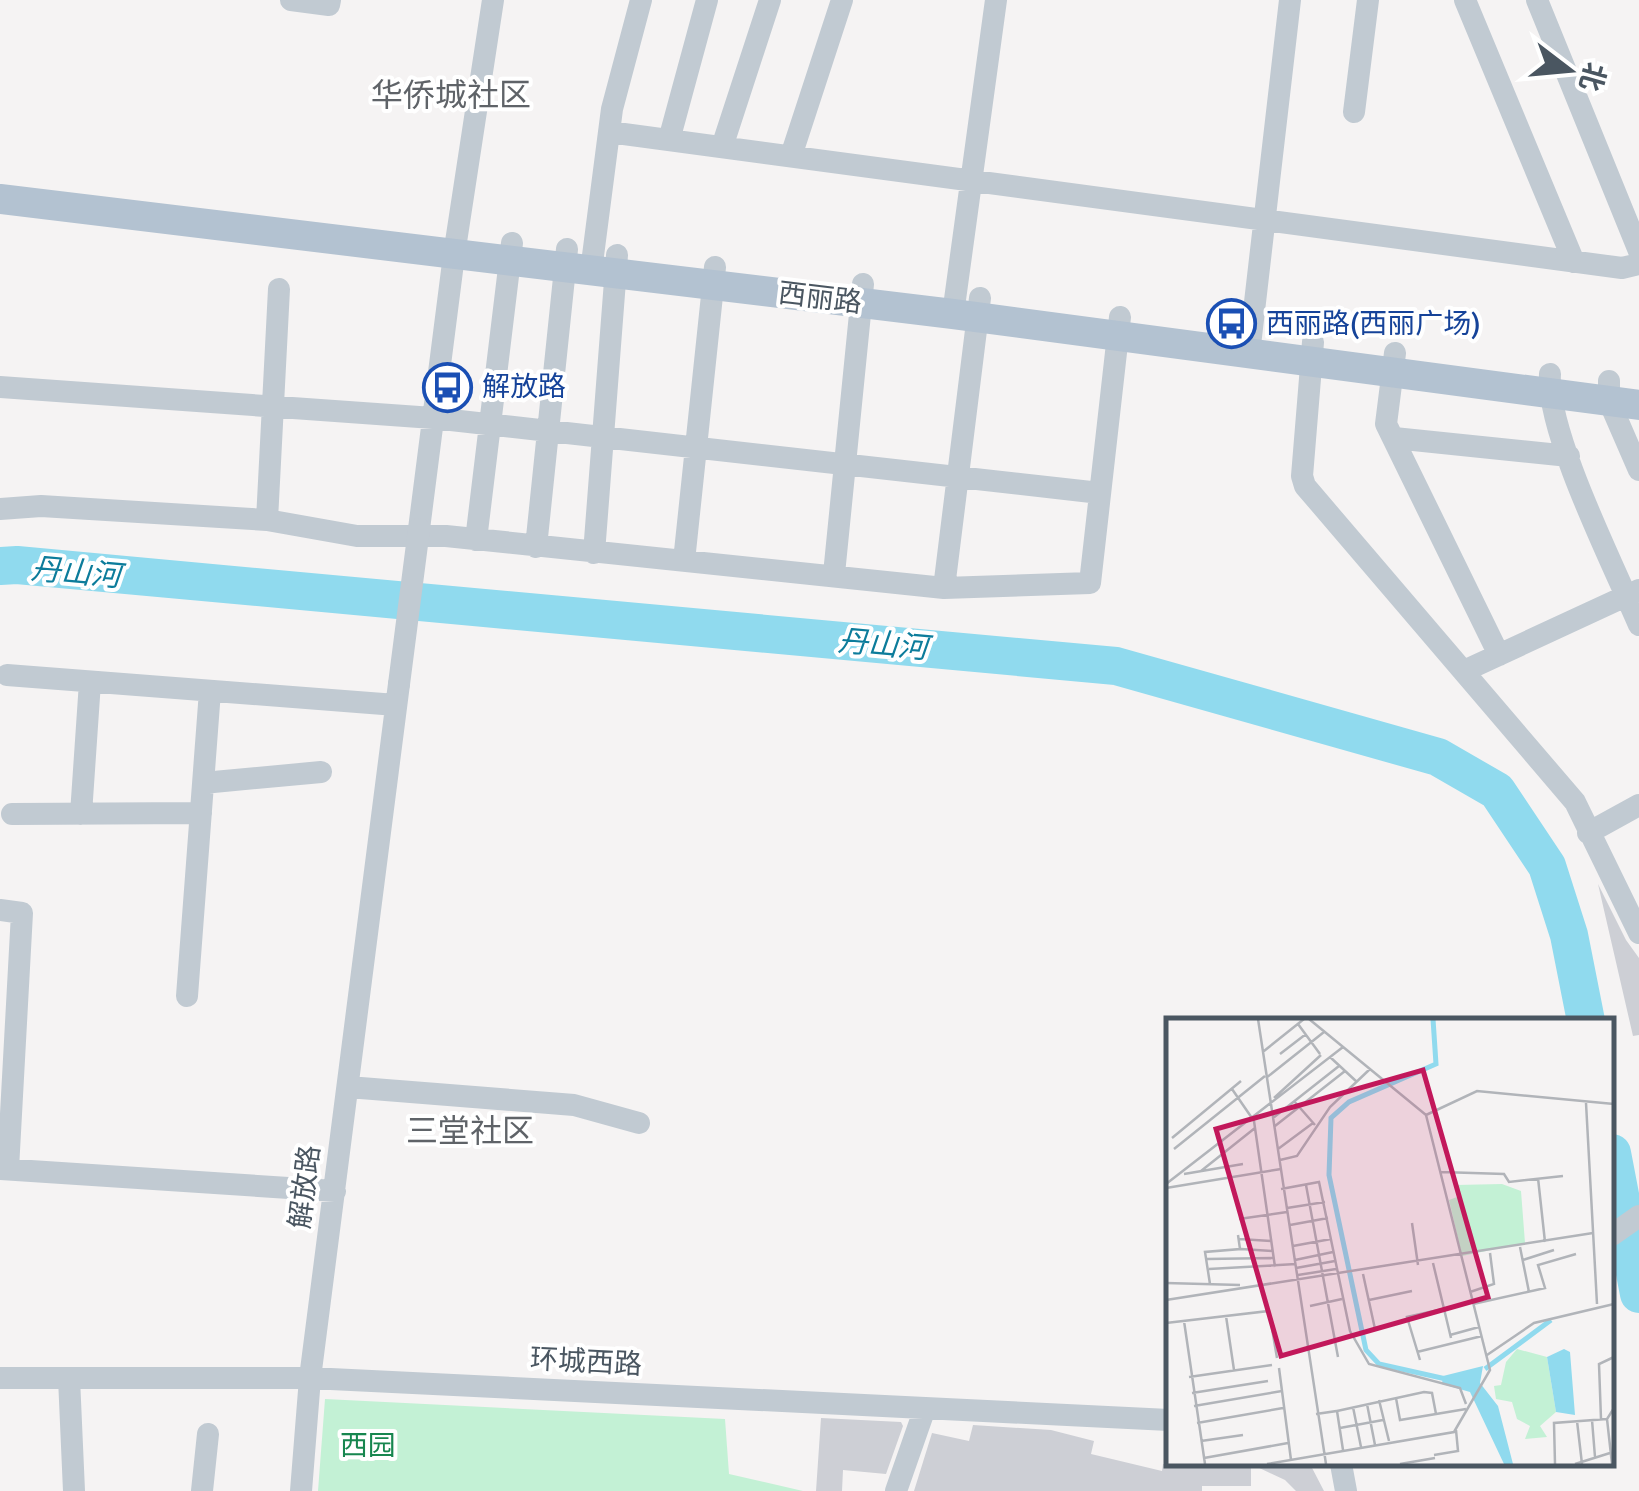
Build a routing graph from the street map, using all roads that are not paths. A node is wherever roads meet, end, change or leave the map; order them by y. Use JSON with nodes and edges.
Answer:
{"nodes":[{"id":1,"x":291,"y":0,"type":"edge"},
{"id":2,"x":330,"y":0,"type":"edge"},
{"id":3,"x":493,"y":0,"type":"edge"},
{"id":4,"x":641,"y":0,"type":"edge"},
{"id":5,"x":708,"y":0,"type":"edge"},
{"id":6,"x":770,"y":0,"type":"edge"},
{"id":7,"x":842,"y":0,"type":"edge"},
{"id":8,"x":996,"y":0,"type":"edge"},
{"id":9,"x":1290,"y":0,"type":"edge"},
{"id":10,"x":1368,"y":0,"type":"edge"},
{"id":11,"x":1466,"y":0,"type":"edge"},
{"id":12,"x":1537,"y":0,"type":"edge"},
{"id":13,"x":1354,"y":112,"type":"dead end"},
{"id":14,"x":609,"y":132,"type":"junction"},
{"id":15,"x":669,"y":140,"type":"junction"},
{"id":16,"x":722,"y":147,"type":"junction"},
{"id":17,"x":791,"y":156,"type":"junction"},
{"id":18,"x":0,"y":180,"type":"edge"},
{"id":19,"x":971,"y":180,"type":"junction"},
{"id":20,"x":0,"y":199,"type":"edge"},
{"id":21,"x":1264,"y":221,"type":"junction"},
{"id":22,"x":455,"y":246,"type":"junction"},
{"id":23,"x":1639,"y":251,"type":"edge"},
{"id":24,"x":510,"y":252,"type":"junction"},
{"id":25,"x":591,"y":262,"type":"junction"},
{"id":26,"x":1574,"y":262,"type":"junction"},
{"id":27,"x":1639,"y":264,"type":"edge"},
{"id":28,"x":714,"y":276,"type":"junction"},
{"id":29,"x":279,"y":289,"type":"dead end"},
{"id":30,"x":862,"y":294,"type":"junction"},
{"id":31,"x":967,"y":306,"type":"junction"},
{"id":32,"x":1119,"y":326,"type":"junction"},
{"id":33,"x":1250,"y":344,"type":"junction"},
{"id":34,"x":1312,"y":352,"type":"junction"},
{"id":35,"x":1393,"y":363,"type":"junction"},
{"id":36,"x":1549,"y":383,"type":"junction"},
{"id":37,"x":0,"y":387,"type":"edge"},
{"id":38,"x":1624,"y":393,"type":"edge"},
{"id":39,"x":272,"y":406,"type":"junction"},
{"id":40,"x":432,"y":418,"type":"junction"},
{"id":41,"x":490,"y":424,"type":"junction"},
{"id":42,"x":548,"y":431,"type":"junction"},
{"id":43,"x":603,"y":437,"type":"junction"},
{"id":44,"x":1394,"y":438,"type":"junction"},
{"id":45,"x":696,"y":448,"type":"junction"},
{"id":46,"x":1569,"y":456,"type":"junction"},
{"id":47,"x":845,"y":464,"type":"junction"},
{"id":48,"x":1639,"y":470,"type":"edge"},
{"id":49,"x":958,"y":477,"type":"junction"},
{"id":50,"x":1100,"y":493,"type":"junction"},
{"id":51,"x":0,"y":509,"type":"edge"},
{"id":52,"x":267,"y":520,"type":"junction"},
{"id":53,"x":476,"y":540,"type":"junction"},
{"id":54,"x":536,"y":548,"type":"junction"},
{"id":55,"x":594,"y":553,"type":"junction"},
{"id":56,"x":684,"y":561,"type":"junction"},
{"id":57,"x":834,"y":574,"type":"junction"},
{"id":58,"x":944,"y":588,"type":"junction"},
{"id":59,"x":1633,"y":593,"type":"edge"},
{"id":60,"x":1639,"y":625,"type":"edge"},
{"id":61,"x":1499,"y":654,"type":"junction"},
{"id":62,"x":1464,"y":671,"type":"junction"},
{"id":63,"x":7,"y":676,"type":"dead end"},
{"id":64,"x":90,"y":682,"type":"junction"},
{"id":65,"x":210,"y":691,"type":"junction"},
{"id":66,"x":398,"y":694,"type":"junction"},
{"id":67,"x":321,"y":772,"type":"dead end"},
{"id":68,"x":203,"y":783,"type":"junction"},
{"id":69,"x":1639,"y":805,"type":"edge"},
{"id":70,"x":201,"y":813,"type":"junction"},
{"id":71,"x":12,"y":814,"type":"dead end"},
{"id":72,"x":82,"y":814,"type":"junction"},
{"id":73,"x":1588,"y":833,"type":"junction"},
{"id":74,"x":0,"y":910,"type":"edge"},
{"id":75,"x":1639,"y":933,"type":"edge"},
{"id":76,"x":188,"y":996,"type":"dead end"},
{"id":77,"x":348,"y":1087,"type":"junction"},
{"id":78,"x":639,"y":1123,"type":"dead end"},
{"id":79,"x":4,"y":1169,"type":"edge"},
{"id":80,"x":335,"y":1191,"type":"junction"},
{"id":81,"x":1639,"y":1216,"type":"edge"},
{"id":82,"x":1614,"y":1234,"type":"edge"},
{"id":83,"x":0,"y":1378,"type":"edge"},
{"id":84,"x":68,"y":1378,"type":"junction"},
{"id":85,"x":310,"y":1378,"type":"junction"},
{"id":86,"x":925,"y":1408,"type":"junction"},
{"id":87,"x":1166,"y":1420,"type":"edge"},
{"id":88,"x":208,"y":1434,"type":"dead end"},
{"id":89,"x":1341,"y":1466,"type":"edge"},
{"id":90,"x":74,"y":1491,"type":"edge"},
{"id":91,"x":202,"y":1491,"type":"edge"},
{"id":92,"x":300,"y":1491,"type":"edge"},
{"id":93,"x":896,"y":1491,"type":"edge"},
{"id":94,"x":1346,"y":1491,"type":"edge"}],
"edges":[{"from":1,"to":2,"type":"street"},
{"from":3,"to":22,"type":"street","name":"解放路"},
{"from":4,"to":14,"type":"street"},
{"from":5,"to":15,"type":"street"},
{"from":6,"to":16,"type":"street"},
{"from":7,"to":17,"type":"street"},
{"from":8,"to":19,"type":"street"},
{"from":9,"to":21,"type":"street"},
{"from":10,"to":13,"type":"street"},
{"from":11,"to":26,"type":"street"},
{"from":12,"to":23,"type":"street"},
{"from":14,"to":15,"type":"street"},
{"from":14,"to":25,"type":"street"},
{"from":15,"to":16,"type":"street"},
{"from":16,"to":17,"type":"street"},
{"from":17,"to":19,"type":"street"},
{"from":18,"to":22,"type":"main road","name":"西丽路"},
{"from":19,"to":21,"type":"street"},
{"from":19,"to":31,"type":"street"},
{"from":20,"to":22,"type":"main road","name":"西丽路"},
{"from":21,"to":26,"type":"street"},
{"from":21,"to":33,"type":"street"},
{"from":22,"to":24,"type":"main road","name":"西丽路"},
{"from":22,"to":40,"type":"street","name":"解放路"},
{"from":24,"to":25,"type":"main road","name":"西丽路"},
{"from":24,"to":41,"type":"street"},
{"from":25,"to":28,"type":"main road","name":"西丽路"},
{"from":25,"to":42,"type":"street"},
{"from":25,"to":43,"type":"street"},
{"from":26,"to":27,"type":"street"},
{"from":28,"to":30,"type":"main road","name":"西丽路"},
{"from":28,"to":45,"type":"street"},
{"from":29,"to":39,"type":"street"},
{"from":30,"to":31,"type":"main road","name":"西丽路"},
{"from":30,"to":47,"type":"street"},
{"from":31,"to":32,"type":"main road","name":"西丽路"},
{"from":31,"to":49,"type":"street"},
{"from":32,"to":33,"type":"main road","name":"西丽路"},
{"from":32,"to":50,"type":"street"},
{"from":33,"to":34,"type":"main road","name":"西丽路"},
{"from":34,"to":35,"type":"main road","name":"西丽路"},
{"from":34,"to":62,"type":"street"},
{"from":35,"to":36,"type":"main road","name":"西丽路"},
{"from":35,"to":44,"type":"street"},
{"from":36,"to":38,"type":"main road","name":"西丽路"},
{"from":36,"to":46,"type":"street"},
{"from":37,"to":39,"type":"street"},
{"from":38,"to":48,"type":"street"},
{"from":39,"to":40,"type":"street"},
{"from":39,"to":52,"type":"street"},
{"from":40,"to":41,"type":"street"},
{"from":40,"to":66,"type":"street","name":"解放路","bridge":true},
{"from":41,"to":42,"type":"street"},
{"from":41,"to":53,"type":"street"},
{"from":42,"to":43,"type":"street"},
{"from":42,"to":54,"type":"street"},
{"from":43,"to":45,"type":"street"},
{"from":43,"to":55,"type":"street"},
{"from":44,"to":46,"type":"street"},
{"from":44,"to":61,"type":"street"},
{"from":45,"to":47,"type":"street"},
{"from":45,"to":56,"type":"street"},
{"from":46,"to":59,"type":"street"},
{"from":47,"to":49,"type":"street"},
{"from":47,"to":57,"type":"street"},
{"from":49,"to":50,"type":"street"},
{"from":49,"to":58,"type":"street"},
{"from":50,"to":58,"type":"street"},
{"from":51,"to":52,"type":"street"},
{"from":52,"to":53,"type":"street"},
{"from":53,"to":54,"type":"street"},
{"from":54,"to":55,"type":"street"},
{"from":55,"to":56,"type":"street"},
{"from":56,"to":57,"type":"street"},
{"from":57,"to":58,"type":"street"},
{"from":59,"to":60,"type":"street"},
{"from":59,"to":61,"type":"street"},
{"from":61,"to":62,"type":"street"},
{"from":62,"to":73,"type":"street"},
{"from":63,"to":64,"type":"street"},
{"from":64,"to":65,"type":"street"},
{"from":64,"to":72,"type":"street"},
{"from":65,"to":66,"type":"street"},
{"from":65,"to":68,"type":"street"},
{"from":66,"to":77,"type":"street","name":"解放路"},
{"from":67,"to":68,"type":"street"},
{"from":68,"to":70,"type":"street"},
{"from":69,"to":73,"type":"street"},
{"from":70,"to":72,"type":"street"},
{"from":70,"to":76,"type":"street"},
{"from":71,"to":72,"type":"street"},
{"from":73,"to":75,"type":"street"},
{"from":74,"to":79,"type":"street"},
{"from":77,"to":78,"type":"street"},
{"from":77,"to":80,"type":"street","name":"解放路"},
{"from":79,"to":80,"type":"street"},
{"from":80,"to":85,"type":"street","name":"解放路"},
{"from":81,"to":82,"type":"street"},
{"from":83,"to":84,"type":"street","name":"环城西路"},
{"from":84,"to":85,"type":"street","name":"环城西路"},
{"from":84,"to":90,"type":"street"},
{"from":85,"to":86,"type":"street","name":"环城西路"},
{"from":85,"to":92,"type":"street","name":"解放路"},
{"from":86,"to":87,"type":"street","name":"环城西路"},
{"from":86,"to":93,"type":"street"},
{"from":88,"to":91,"type":"street"},
{"from":89,"to":94,"type":"street"}]}
